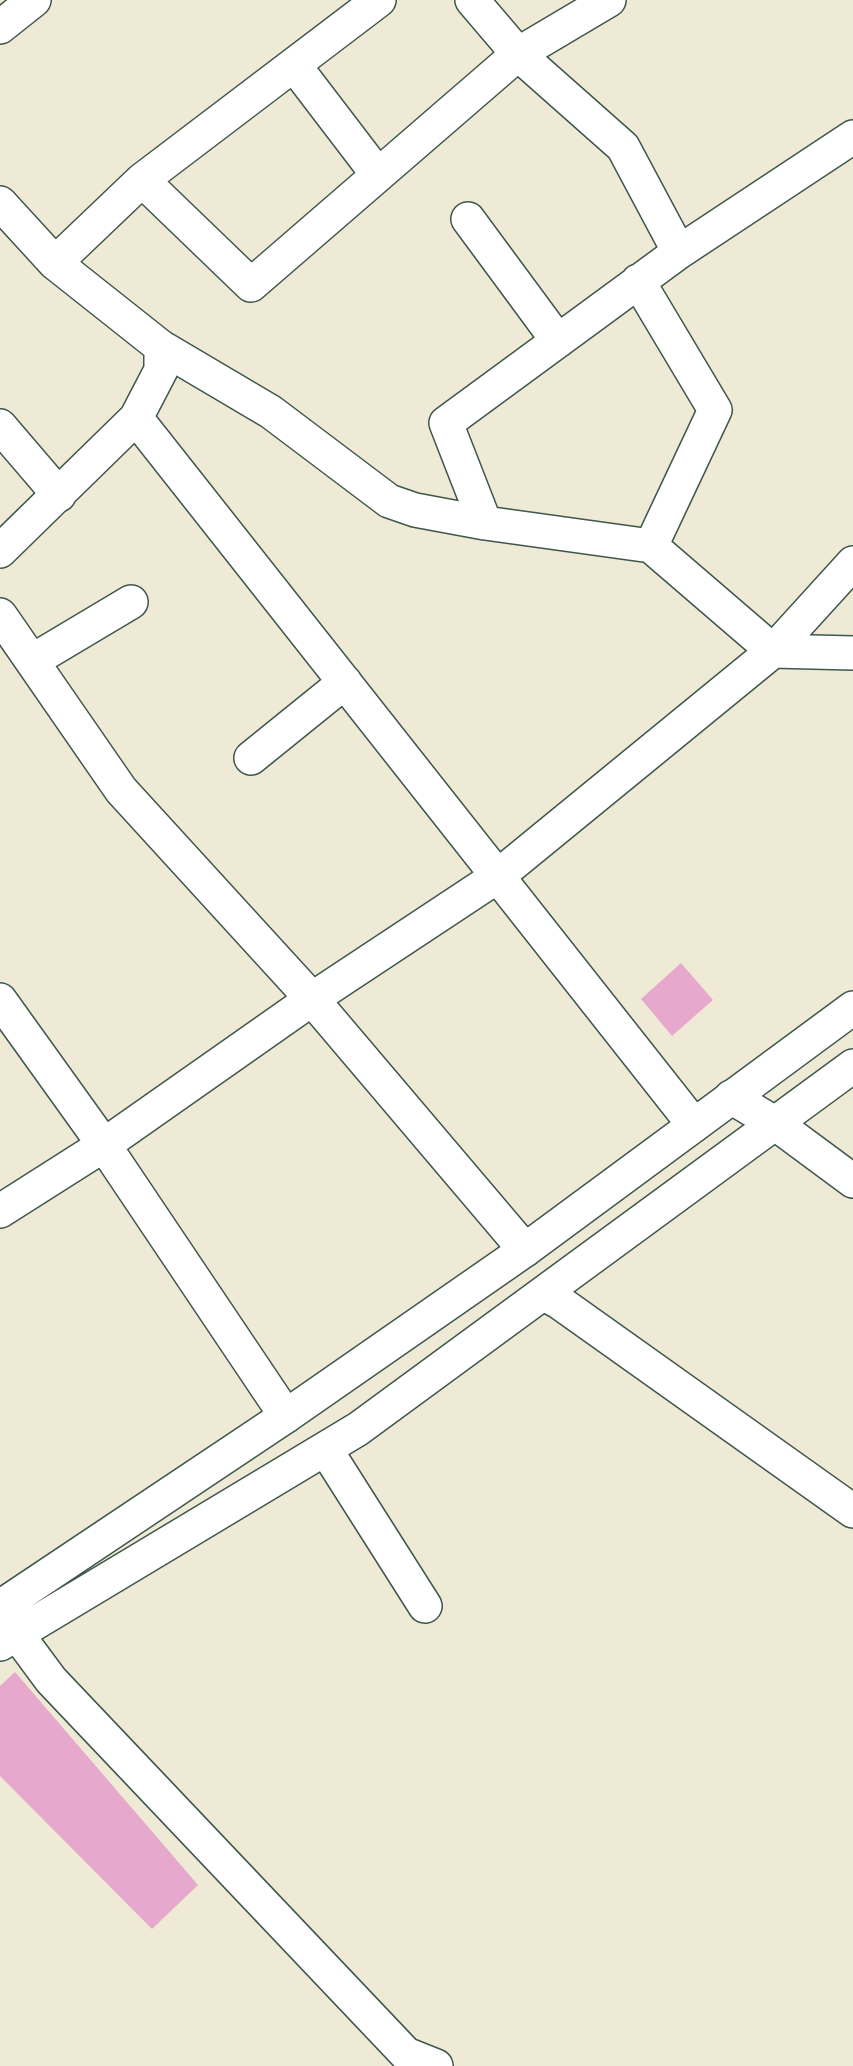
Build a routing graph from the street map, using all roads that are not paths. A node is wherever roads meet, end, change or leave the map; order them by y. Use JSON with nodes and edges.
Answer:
{"nodes":[{"id":1,"x":33,"y":0,"type":"edge"},
{"id":2,"x":379,"y":0,"type":"edge"},
{"id":3,"x":472,"y":0,"type":"edge"},
{"id":4,"x":609,"y":0,"type":"edge"},
{"id":5,"x":0,"y":27,"type":"edge"},
{"id":6,"x":518,"y":54,"type":"junction"},
{"id":7,"x":294,"y":65,"type":"junction"},
{"id":8,"x":853,"y":137,"type":"edge"},
{"id":9,"x":378,"y":175,"type":"junction"},
{"id":10,"x":142,"y":180,"type":"junction"},
{"id":11,"x":0,"y":203,"type":"edge"},
{"id":12,"x":468,"y":219,"type":"dead end"},
{"id":13,"x":679,"y":252,"type":"junction"},
{"id":14,"x":55,"y":263,"type":"junction"},
{"id":15,"x":638,"y":281,"type":"junction"},
{"id":16,"x":558,"y":340,"type":"junction"},
{"id":17,"x":158,"y":368,"type":"junction"},
{"id":18,"x":136,"y":418,"type":"junction"},
{"id":19,"x":0,"y":426,"type":"edge"},
{"id":20,"x":59,"y":495,"type":"junction"},
{"id":21,"x":485,"y":523,"type":"junction"},
{"id":22,"x":651,"y":546,"type":"junction"},
{"id":23,"x":0,"y":550,"type":"edge"},
{"id":24,"x":853,"y":562,"type":"edge"},
{"id":25,"x":131,"y":602,"type":"dead end"},
{"id":26,"x":0,"y":615,"type":"edge"},
{"id":27,"x":773,"y":651,"type":"junction"},
{"id":28,"x":853,"y":653,"type":"edge"},
{"id":29,"x":32,"y":661,"type":"junction"},
{"id":30,"x":345,"y":682,"type":"junction"},
{"id":31,"x":250,"y":758,"type":"dead end"},
{"id":32,"x":498,"y":876,"type":"junction"},
{"id":33,"x":0,"y":999,"type":"edge"},
{"id":34,"x":312,"y":999,"type":"junction"},
{"id":35,"x":853,"y":1008,"type":"edge"},
{"id":36,"x":853,"y":1066,"type":"edge"},
{"id":37,"x":731,"y":1097,"type":"junction"},
{"id":38,"x":776,"y":1124,"type":"junction"},
{"id":39,"x":694,"y":1125,"type":"junction"},
{"id":40,"x":104,"y":1145,"type":"junction"},
{"id":41,"x":853,"y":1181,"type":"edge"},
{"id":42,"x":0,"y":1211,"type":"edge"},
{"id":43,"x":525,"y":1250,"type":"junction"},
{"id":44,"x":544,"y":1294,"type":"junction"},
{"id":45,"x":286,"y":1416,"type":"junction"},
{"id":46,"x":326,"y":1450,"type":"junction"},
{"id":47,"x":853,"y":1511,"type":"edge"},
{"id":48,"x":425,"y":1606,"type":"dead end"},
{"id":49,"x":4,"y":1624,"type":"edge"},
{"id":50,"x":436,"y":2066,"type":"edge"}],
"edges":[{"from":1,"to":5,"type":"street"},
{"from":2,"to":7,"type":"street"},
{"from":3,"to":6,"type":"street"},
{"from":4,"to":6,"type":"street"},
{"from":6,"to":9,"type":"street"},
{"from":6,"to":13,"type":"street"},
{"from":7,"to":9,"type":"street"},
{"from":7,"to":10,"type":"street"},
{"from":8,"to":13,"type":"street"},
{"from":9,"to":10,"type":"street"},
{"from":10,"to":14,"type":"street"},
{"from":11,"to":14,"type":"street"},
{"from":12,"to":16,"type":"street"},
{"from":13,"to":15,"type":"street"},
{"from":14,"to":17,"type":"street"},
{"from":15,"to":16,"type":"street"},
{"from":15,"to":22,"type":"street"},
{"from":16,"to":21,"type":"street"},
{"from":17,"to":18,"type":"street"},
{"from":17,"to":21,"type":"street"},
{"from":18,"to":20,"type":"street"},
{"from":18,"to":30,"type":"street"},
{"from":19,"to":20,"type":"street"},
{"from":20,"to":23,"type":"street"},
{"from":21,"to":22,"type":"street"},
{"from":22,"to":27,"type":"street"},
{"from":24,"to":27,"type":"street"},
{"from":25,"to":29,"type":"street"},
{"from":26,"to":29,"type":"street"},
{"from":27,"to":28,"type":"street"},
{"from":27,"to":32,"type":"street"},
{"from":29,"to":34,"type":"street"},
{"from":30,"to":31,"type":"street"},
{"from":30,"to":32,"type":"street"},
{"from":32,"to":34,"type":"street"},
{"from":32,"to":39,"type":"street"},
{"from":33,"to":40,"type":"street"},
{"from":34,"to":40,"type":"street"},
{"from":34,"to":43,"type":"street"},
{"from":35,"to":37,"type":"street"},
{"from":36,"to":38,"type":"street"},
{"from":37,"to":38,"type":"street"},
{"from":37,"to":39,"type":"street"},
{"from":38,"to":41,"type":"street"},
{"from":38,"to":44,"type":"street"},
{"from":39,"to":43,"type":"street"},
{"from":40,"to":42,"type":"street"},
{"from":40,"to":45,"type":"street"},
{"from":43,"to":45,"type":"street"},
{"from":44,"to":46,"type":"street"},
{"from":44,"to":47,"type":"street"},
{"from":45,"to":49,"type":"street"},
{"from":46,"to":48,"type":"street"},
{"from":46,"to":49,"type":"street"},
{"from":49,"to":50,"type":"street"}]}
